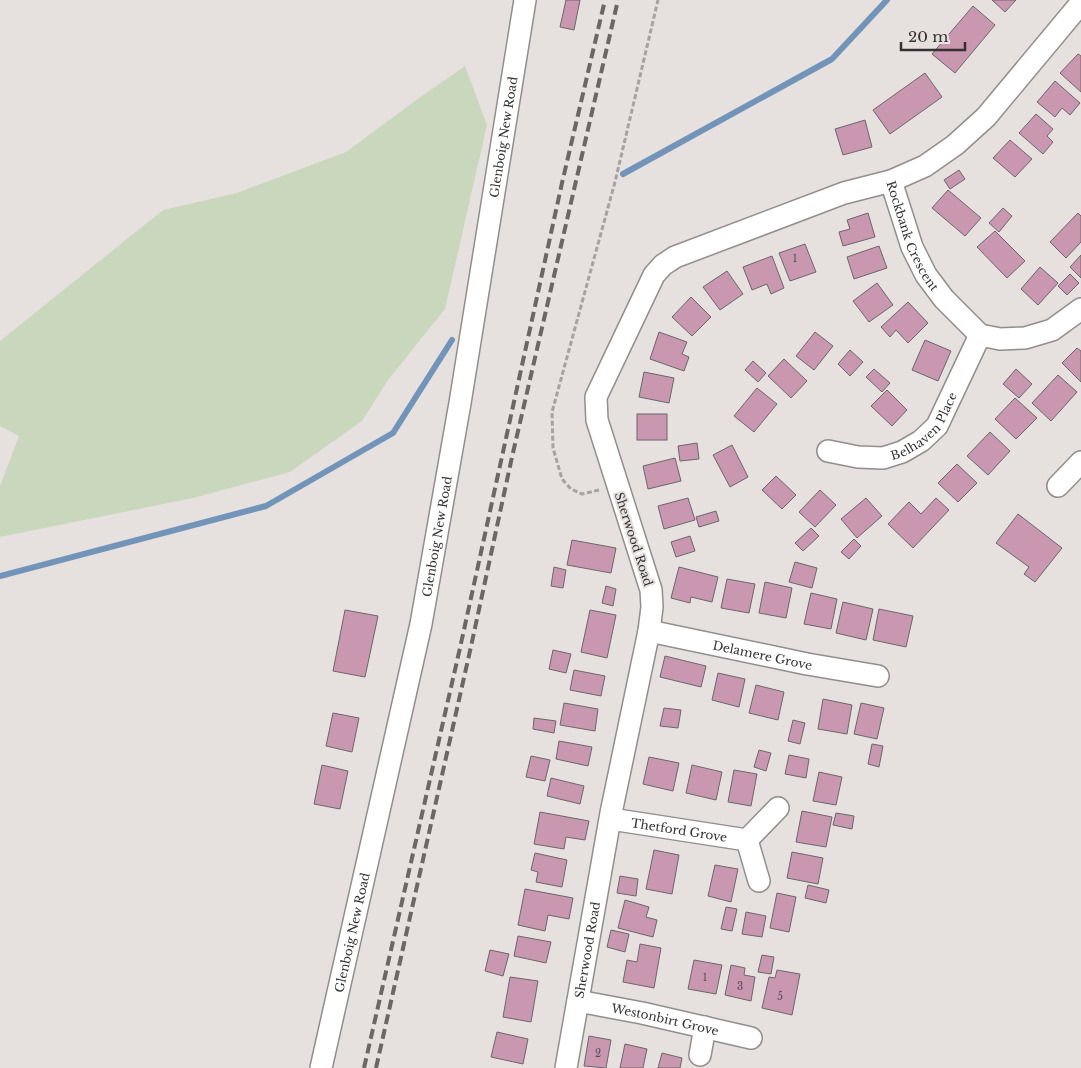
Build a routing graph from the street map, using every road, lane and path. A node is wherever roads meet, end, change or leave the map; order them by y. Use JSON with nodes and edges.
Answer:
{"nodes":[{"id":1,"x":525,"y":0,"type":"edge"},
{"id":2,"x":658,"y":0,"type":"edge"},
{"id":3,"x":1081,"y":3,"type":"edge"},
{"id":4,"x":891,"y":181,"type":"junction"},
{"id":5,"x":1081,"y":309,"type":"edge"},
{"id":6,"x":980,"y":335,"type":"junction"},
{"id":7,"x":828,"y":451,"type":"dead end"},
{"id":8,"x":1081,"y":462,"type":"edge"},
{"id":9,"x":617,"y":484,"type":"junction"},
{"id":10,"x":1058,"y":486,"type":"dead end"},
{"id":11,"x":649,"y":631,"type":"junction"},
{"id":12,"x":878,"y":676,"type":"dead end"},
{"id":13,"x":778,"y":808,"type":"dead end"},
{"id":14,"x":611,"y":818,"type":"junction"},
{"id":15,"x":747,"y":840,"type":"junction"},
{"id":16,"x":758,"y":881,"type":"dead end"},
{"id":17,"x":578,"y":1001,"type":"junction"},
{"id":18,"x":705,"y":1027,"type":"junction"},
{"id":19,"x":751,"y":1038,"type":"dead end"},
{"id":20,"x":700,"y":1055,"type":"dead end"},
{"id":21,"x":320,"y":1068,"type":"edge"},
{"id":22,"x":566,"y":1068,"type":"edge"}],
"edges":[{"from":1,"to":21,"type":"street","name":"Glenboig New Road"},
{"from":2,"to":9,"type":"path"},
{"from":3,"to":4,"type":"street","name":"Rockbank Crescent"},
{"from":4,"to":6,"type":"street","name":"Rockbank Crescent"},
{"from":4,"to":9,"type":"street","name":"Sherwood Road"},
{"from":5,"to":6,"type":"street"},
{"from":6,"to":7,"type":"street","name":"Belhaven Place"},
{"from":8,"to":10,"type":"street"},
{"from":9,"to":11,"type":"street","name":"Sherwood Road"},
{"from":11,"to":12,"type":"street","name":"Delamere Grove"},
{"from":11,"to":14,"type":"street","name":"Sherwood Road"},
{"from":13,"to":15,"type":"street"},
{"from":14,"to":15,"type":"street","name":"Thetford Grove"},
{"from":14,"to":17,"type":"street","name":"Sherwood Road"},
{"from":15,"to":16,"type":"street"},
{"from":17,"to":18,"type":"street","name":"Westonbirt Grove"},
{"from":17,"to":22,"type":"street","name":"Sherwood Road"},
{"from":18,"to":19,"type":"street","name":"Westonbirt Grove"},
{"from":18,"to":20,"type":"street"}]}
